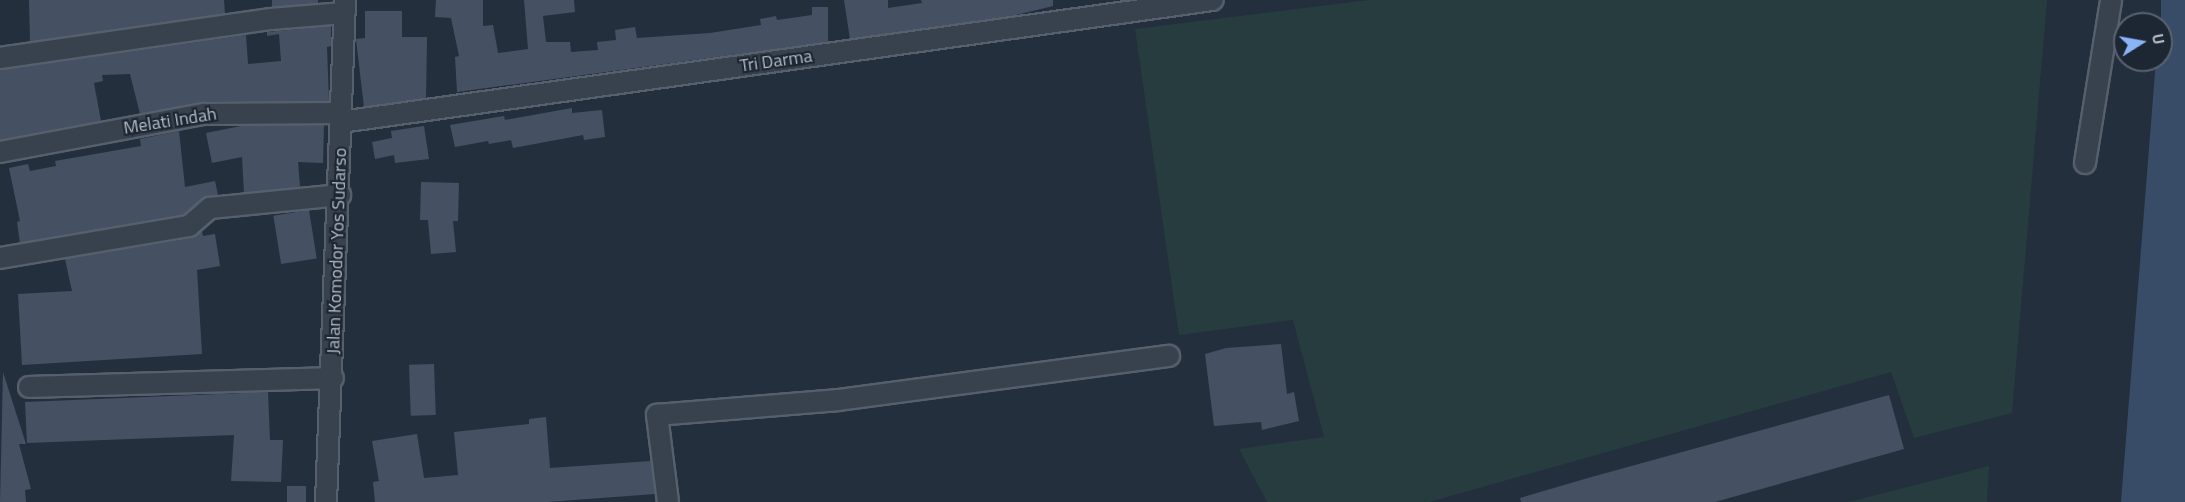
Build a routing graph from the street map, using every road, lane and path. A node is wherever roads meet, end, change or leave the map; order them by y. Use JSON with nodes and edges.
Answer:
{"nodes":[{"id":1,"x":1212,"y":0,"type":"edge"},
{"id":2,"x":2111,"y":0,"type":"edge"},
{"id":3,"x":345,"y":6,"type":"edge"},
{"id":4,"x":0,"y":58,"type":"edge"},
{"id":5,"x":341,"y":118,"type":"junction"},
{"id":6,"x":0,"y":152,"type":"edge"},
{"id":7,"x":2085,"y":164,"type":"dead end"},
{"id":8,"x":340,"y":195,"type":"junction"},
{"id":9,"x":0,"y":258,"type":"edge"},
{"id":10,"x":1169,"y":356,"type":"dead end"},
{"id":11,"x":333,"y":378,"type":"junction"},
{"id":12,"x":29,"y":387,"type":"dead end"},
{"id":13,"x":326,"y":502,"type":"edge"},
{"id":14,"x":668,"y":502,"type":"edge"}],
"edges":[{"from":1,"to":5,"type":"street","name":"Tri Darma"},
{"from":2,"to":7,"type":"street"},
{"from":3,"to":4,"type":"street"},
{"from":3,"to":5,"type":"street","name":"Jalan Komodor Yos Sudarso"},
{"from":5,"to":6,"type":"street","name":"Melati Indah"},
{"from":5,"to":8,"type":"street","name":"Jalan Komodor Yos Sudarso"},
{"from":8,"to":9,"type":"street"},
{"from":8,"to":11,"type":"street","name":"Jalan Komodor Yos Sudarso"},
{"from":10,"to":14,"type":"street"},
{"from":11,"to":12,"type":"street"},
{"from":11,"to":13,"type":"street","name":"Jalan Komodor Yos Sudarso"}]}
